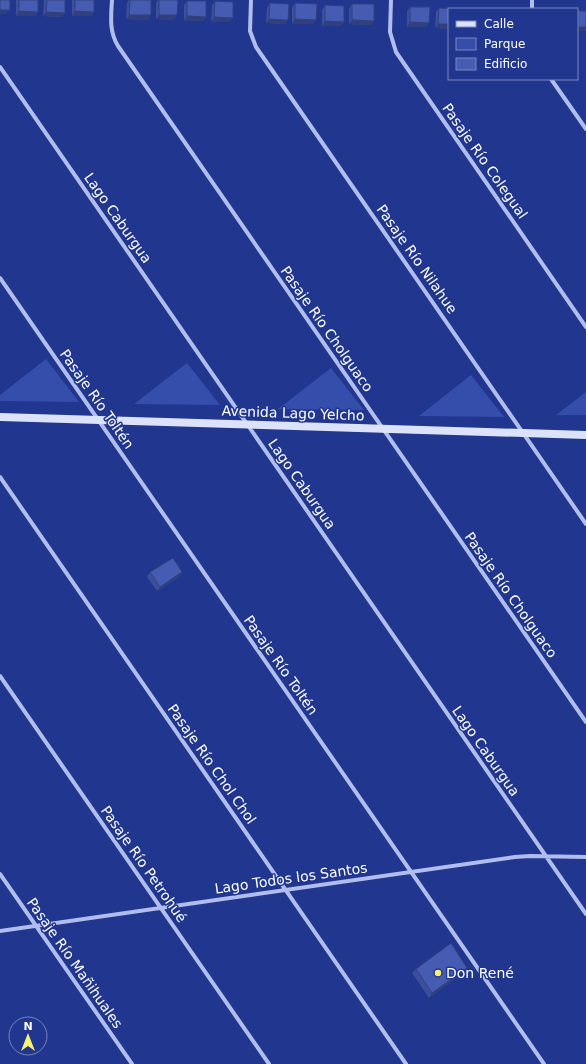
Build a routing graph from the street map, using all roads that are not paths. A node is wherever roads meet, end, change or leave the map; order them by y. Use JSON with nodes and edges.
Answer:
{"nodes":[{"id":1,"x":112,"y":0,"type":"edge"},
{"id":2,"x":251,"y":0,"type":"edge"},
{"id":3,"x":391,"y":0,"type":"edge"},
{"id":4,"x":0,"y":67,"type":"edge"},
{"id":5,"x":552,"y":80,"type":"edge"},
{"id":6,"x":586,"y":129,"type":"edge"},
{"id":7,"x":0,"y":278,"type":"edge"},
{"id":8,"x":586,"y":327,"type":"edge"},
{"id":9,"x":0,"y":417,"type":"edge"},
{"id":10,"x":98,"y":420,"type":"junction"},
{"id":11,"x":247,"y":424,"type":"junction"},
{"id":12,"x":383,"y":429,"type":"junction"},
{"id":13,"x":523,"y":433,"type":"junction"},
{"id":14,"x":586,"y":435,"type":"edge"},
{"id":15,"x":0,"y":477,"type":"edge"},
{"id":16,"x":586,"y":524,"type":"edge"},
{"id":17,"x":0,"y":676,"type":"edge"},
{"id":18,"x":586,"y":722,"type":"edge"},
{"id":19,"x":545,"y":856,"type":"junction"},
{"id":20,"x":586,"y":857,"type":"edge"},
{"id":21,"x":412,"y":872,"type":"junction"},
{"id":22,"x":0,"y":874,"type":"edge"},
{"id":23,"x":286,"y":890,"type":"junction"},
{"id":24,"x":161,"y":908,"type":"junction"},
{"id":25,"x":586,"y":914,"type":"edge"},
{"id":26,"x":36,"y":926,"type":"junction"},
{"id":27,"x":0,"y":931,"type":"edge"},
{"id":28,"x":132,"y":1064,"type":"edge"},
{"id":29,"x":269,"y":1064,"type":"edge"},
{"id":30,"x":406,"y":1064,"type":"edge"},
{"id":31,"x":544,"y":1064,"type":"edge"}],
"edges":[{"from":1,"to":12,"type":"street","name":"Pasaje Río Cholguaco"},
{"from":2,"to":13,"type":"street","name":"Pasaje Río Nilahue"},
{"from":3,"to":8,"type":"street","name":"Pasaje Río Colegual"},
{"from":4,"to":11,"type":"street","name":"Lago Caburgua"},
{"from":5,"to":6,"type":"street"},
{"from":7,"to":10,"type":"street","name":"Pasaje Río Toltén"},
{"from":9,"to":10,"type":"street","name":"Avenida Lago Yelcho"},
{"from":10,"to":11,"type":"street","name":"Avenida Lago Yelcho"},
{"from":10,"to":21,"type":"street","name":"Pasaje Río Toltén"},
{"from":11,"to":12,"type":"street","name":"Avenida Lago Yelcho"},
{"from":11,"to":19,"type":"street","name":"Lago Caburgua"},
{"from":12,"to":13,"type":"street","name":"Avenida Lago Yelcho"},
{"from":12,"to":18,"type":"street","name":"Pasaje Río Cholguaco"},
{"from":13,"to":14,"type":"street","name":"Avenida Lago Yelcho"},
{"from":13,"to":16,"type":"street","name":"Pasaje Río Nilahue"},
{"from":15,"to":23,"type":"street","name":"Pasaje Río Chol Chol"},
{"from":17,"to":24,"type":"street","name":"Pasaje Río Petrohué"},
{"from":19,"to":20,"type":"street","name":"Lago Todos los Santos"},
{"from":19,"to":21,"type":"street","name":"Lago Todos los Santos"},
{"from":19,"to":25,"type":"street","name":"Lago Caburgua"},
{"from":21,"to":23,"type":"street","name":"Lago Todos los Santos"},
{"from":21,"to":31,"type":"street","name":"Pasaje Río Toltén"},
{"from":22,"to":26,"type":"street","name":"Pasaje Río Mañihuales"},
{"from":23,"to":24,"type":"street","name":"Lago Todos los Santos"},
{"from":23,"to":30,"type":"street","name":"Pasaje Río Chol Chol"},
{"from":24,"to":26,"type":"street","name":"Lago Todos los Santos"},
{"from":24,"to":29,"type":"street","name":"Pasaje Río Petrohué"},
{"from":26,"to":27,"type":"street","name":"Lago Todos los Santos"},
{"from":26,"to":28,"type":"street","name":"Pasaje Río Mañihuales"}]}
